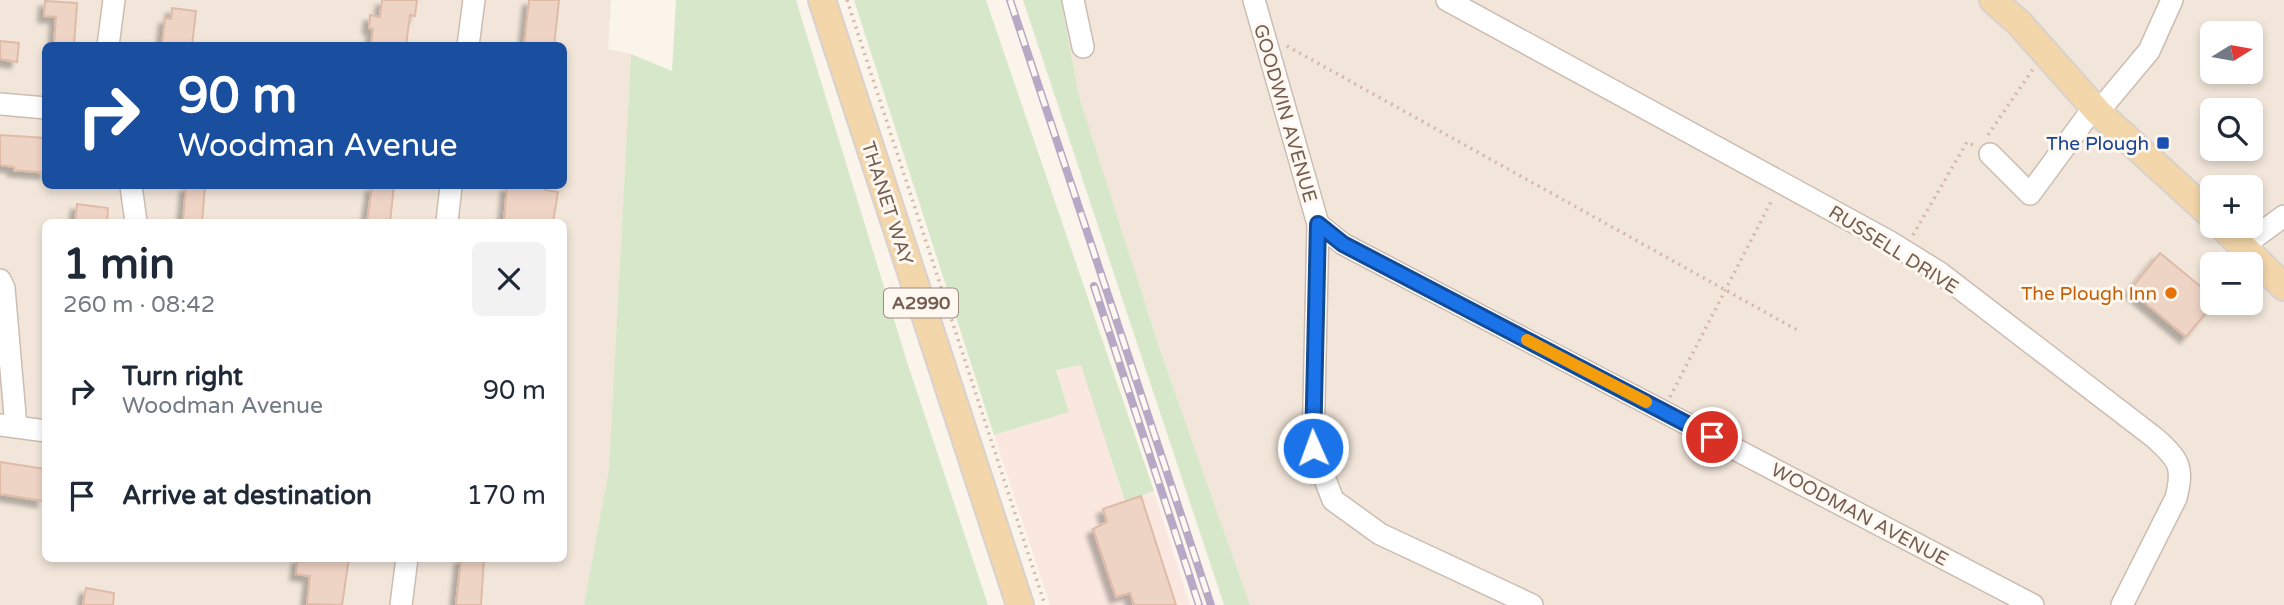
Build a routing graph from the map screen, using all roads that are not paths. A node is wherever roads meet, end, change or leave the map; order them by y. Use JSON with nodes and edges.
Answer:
{"nodes":[{"id":1,"x":114,"y":0,"type":"edge"},
{"id":2,"x":474,"y":0,"type":"edge"},
{"id":3,"x":822,"y":0,"type":"edge"},
{"id":4,"x":1073,"y":0,"type":"edge"},
{"id":5,"x":1254,"y":0,"type":"edge"},
{"id":6,"x":1447,"y":0,"type":"edge"},
{"id":7,"x":1993,"y":0,"type":"edge"},
{"id":8,"x":2172,"y":0,"type":"edge"},
{"id":9,"x":109,"y":42,"type":"edge"},
{"id":10,"x":469,"y":42,"type":"edge"},
{"id":11,"x":1083,"y":47,"type":"dead end"},
{"id":12,"x":0,"y":104,"type":"edge"},
{"id":13,"x":42,"y":108,"type":"edge"},
{"id":14,"x":2096,"y":110,"type":"junction"},
{"id":15,"x":1990,"y":154,"type":"dead end"},
{"id":16,"x":131,"y":189,"type":"edge"},
{"id":17,"x":451,"y":189,"type":"edge"},
{"id":18,"x":2200,"y":205,"type":"edge"},
{"id":19,"x":136,"y":219,"type":"edge"},
{"id":20,"x":447,"y":219,"type":"edge"},
{"id":21,"x":2282,"y":220,"type":"edge"},
{"id":22,"x":1318,"y":224,"type":"junction"},
{"id":23,"x":2235,"y":238,"type":"edge"},
{"id":24,"x":2243,"y":246,"type":"junction"},
{"id":25,"x":0,"y":280,"type":"edge"},
{"id":26,"x":2284,"y":287,"type":"edge"},
{"id":27,"x":8,"y":426,"type":"edge"},
{"id":28,"x":42,"y":430,"type":"edge"},
{"id":29,"x":406,"y":562,"type":"edge"},
{"id":30,"x":401,"y":605,"type":"edge"},
{"id":31,"x":1020,"y":605,"type":"edge"},
{"id":32,"x":1532,"y":605,"type":"edge"},
{"id":33,"x":2033,"y":605,"type":"edge"},
{"id":34,"x":2122,"y":605,"type":"edge"}],
"edges":[{"from":1,"to":9,"type":"street"},
{"from":2,"to":10,"type":"street"},
{"from":3,"to":31,"type":"main road","name":"THANET WAY","number":"A2990"},
{"from":4,"to":11,"type":"street"},
{"from":5,"to":22,"type":"street","name":"GOODWIN AVENUE"},
{"from":6,"to":34,"type":"street","name":"RUSSELL DRIVE"},
{"from":7,"to":14,"type":"main road"},
{"from":8,"to":14,"type":"street"},
{"from":12,"to":13,"type":"street"},
{"from":14,"to":15,"type":"street"},
{"from":14,"to":18,"type":"main road"},
{"from":16,"to":19,"type":"street"},
{"from":17,"to":20,"type":"street"},
{"from":21,"to":24,"type":"street"},
{"from":22,"to":32,"type":"street","name":"GOODWIN AVENUE"},
{"from":22,"to":33,"type":"street","name":"WOODMAN AVENUE"},
{"from":23,"to":24,"type":"main road"},
{"from":24,"to":26,"type":"main road"},
{"from":25,"to":27,"type":"street"},
{"from":27,"to":28,"type":"street"},
{"from":29,"to":30,"type":"street"}]}
